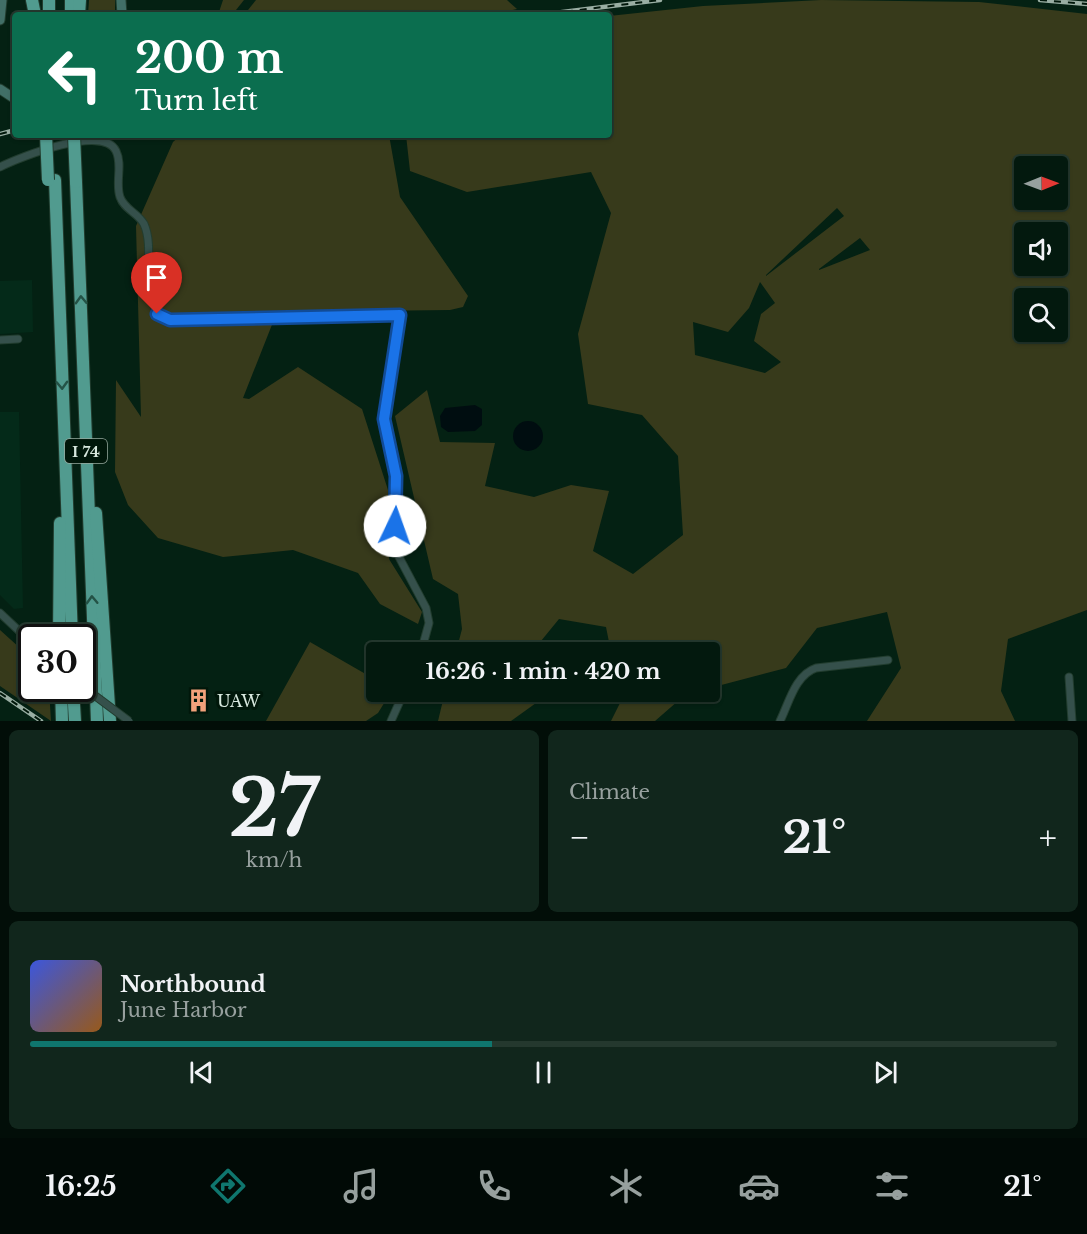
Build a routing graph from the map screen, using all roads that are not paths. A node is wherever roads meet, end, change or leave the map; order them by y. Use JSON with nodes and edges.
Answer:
{"nodes":[{"id":1,"x":2,"y":0,"type":"edge"},
{"id":2,"x":0,"y":20,"type":"edge"},
{"id":3,"x":0,"y":89,"type":"edge"},
{"id":4,"x":12,"y":98,"type":"edge"},
{"id":5,"x":46,"y":138,"type":"edge"},
{"id":6,"x":53,"y":138,"type":"edge"},
{"id":7,"x":75,"y":138,"type":"edge"},
{"id":8,"x":0,"y":167,"type":"edge"},
{"id":9,"x":52,"y":180,"type":"junction"},
{"id":10,"x":82,"y":337,"type":"junction"},
{"id":11,"x":18,"y":339,"type":"dead end"},
{"id":12,"x":0,"y":340,"type":"edge"},
{"id":13,"x":64,"y":441,"type":"junction"},
{"id":14,"x":0,"y":613,"type":"edge"},
{"id":15,"x":59,"y":624,"type":"edge"},
{"id":16,"x":71,"y":624,"type":"edge"},
{"id":17,"x":18,"y":630,"type":"edge"},
{"id":18,"x":424,"y":642,"type":"edge"},
{"id":19,"x":888,"y":660,"type":"dead end"},
{"id":20,"x":1069,"y":677,"type":"dead end"},
{"id":21,"x":96,"y":696,"type":"edge"},
{"id":22,"x":61,"y":702,"type":"edge"},
{"id":23,"x":74,"y":702,"type":"edge"},
{"id":24,"x":400,"y":702,"type":"edge"},
{"id":25,"x":62,"y":721,"type":"edge"},
{"id":26,"x":75,"y":721,"type":"edge"},
{"id":27,"x":97,"y":721,"type":"edge"},
{"id":28,"x":110,"y":721,"type":"edge"},
{"id":29,"x":129,"y":721,"type":"edge"},
{"id":30,"x":391,"y":721,"type":"edge"},
{"id":31,"x":780,"y":721,"type":"edge"},
{"id":32,"x":1072,"y":721,"type":"edge"}],
"edges":[{"from":1,"to":2,"type":"street"},
{"from":3,"to":4,"type":"street"},
{"from":5,"to":9,"type":"highway","bridge":true},
{"from":6,"to":9,"type":"highway","number":"I 74"},
{"from":10,"to":7,"type":"highway","number":"I 74","one_way":true,"bridge":true},
{"from":8,"to":18,"type":"street"},
{"from":9,"to":13,"type":"highway","number":"I 74","one_way":true},
{"from":27,"to":10,"type":"highway","number":"I 74","one_way":true},
{"from":10,"to":28,"type":"highway"},
{"from":11,"to":12,"type":"street"},
{"from":13,"to":15,"type":"highway"},
{"from":13,"to":16,"type":"highway","number":"I 74"},
{"from":14,"to":17,"type":"street"},
{"from":19,"to":31,"type":"street"},
{"from":20,"to":32,"type":"street"},
{"from":21,"to":29,"type":"street","bridge":true},
{"from":22,"to":25,"type":"highway"},
{"from":23,"to":26,"type":"highway"},
{"from":24,"to":30,"type":"street"}]}
